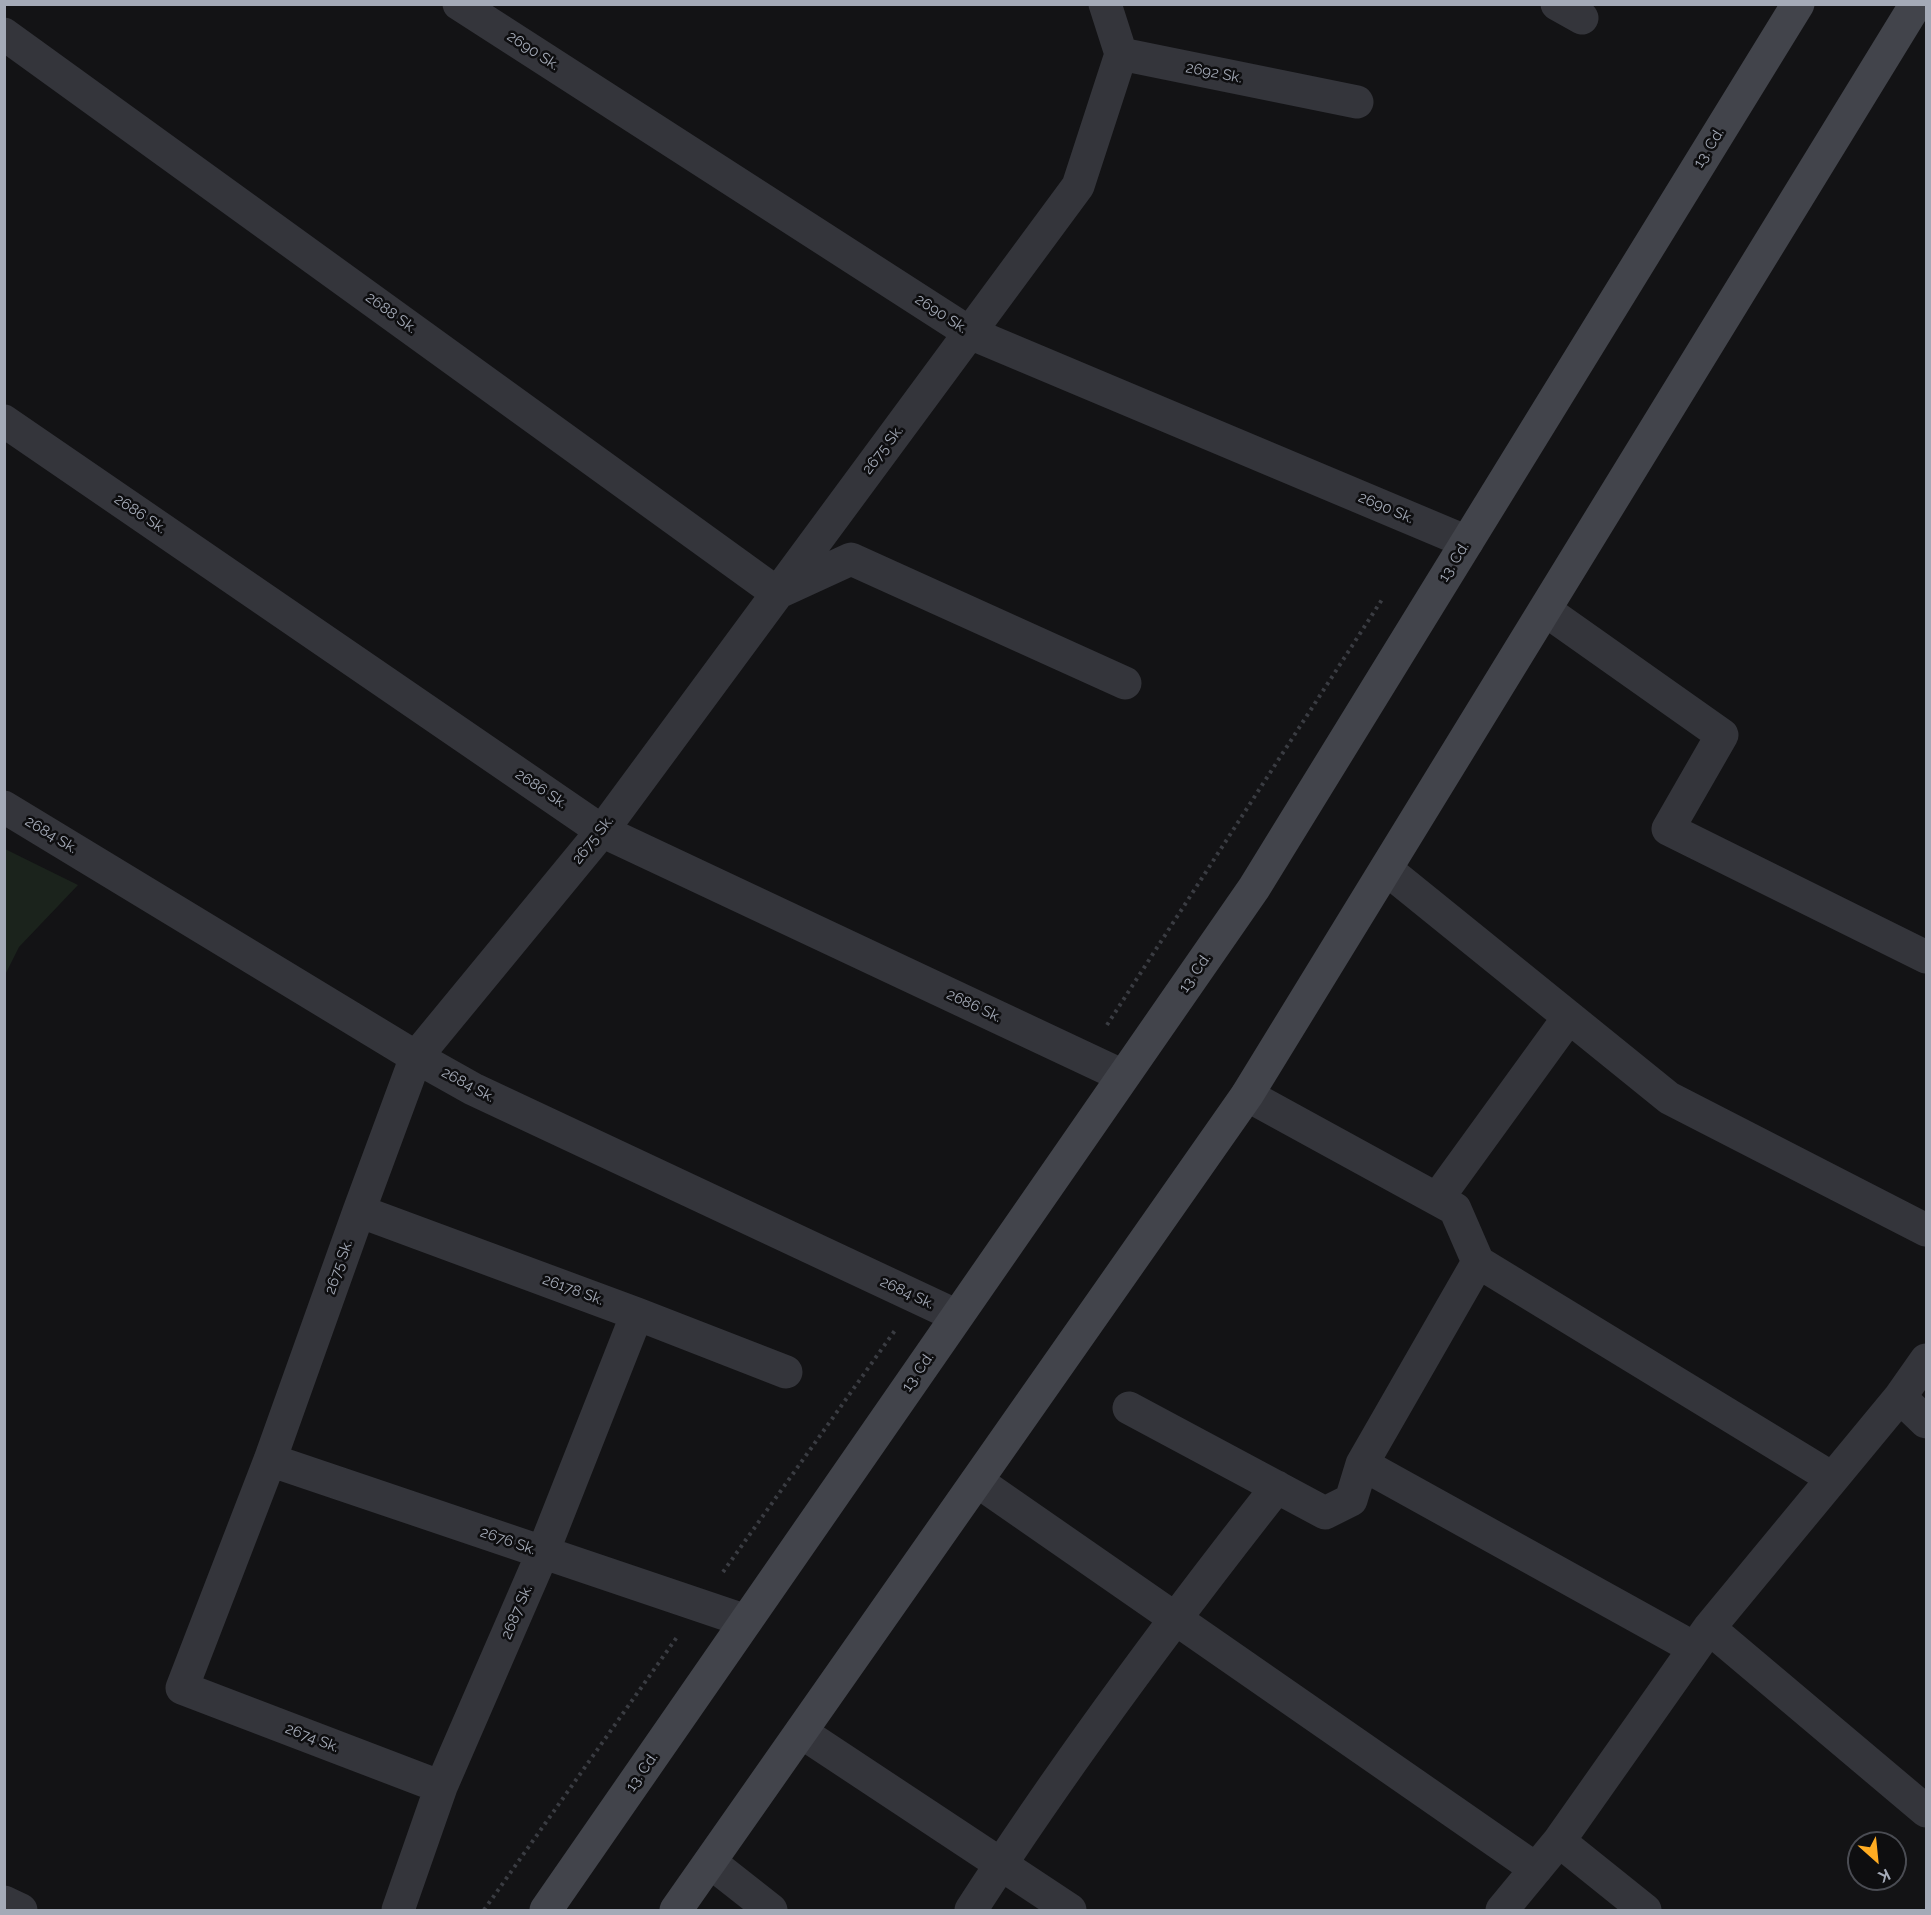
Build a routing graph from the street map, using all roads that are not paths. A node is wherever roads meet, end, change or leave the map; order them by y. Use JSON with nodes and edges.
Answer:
{"nodes":[{"id":1,"x":1104,"y":4,"type":"edge"},
{"id":2,"x":1798,"y":4,"type":"edge"},
{"id":3,"x":1917,"y":4,"type":"edge"},
{"id":4,"x":468,"y":7,"type":"edge"},
{"id":5,"x":4,"y":34,"type":"edge"},
{"id":6,"x":1121,"y":54,"type":"junction"},
{"id":7,"x":1357,"y":102,"type":"dead end"},
{"id":8,"x":970,"y":333,"type":"junction"},
{"id":9,"x":4,"y":421,"type":"edge"},
{"id":10,"x":1467,"y":542,"type":"junction"},
{"id":11,"x":777,"y":593,"type":"junction"},
{"id":12,"x":1545,"y":610,"type":"junction"},
{"id":13,"x":1125,"y":683,"type":"dead end"},
{"id":14,"x":4,"y":807,"type":"edge"},
{"id":15,"x":602,"y":831,"type":"junction"},
{"id":16,"x":1386,"y":869,"type":"junction"},
{"id":17,"x":1926,"y":957,"type":"edge"},
{"id":18,"x":1569,"y":1017,"type":"junction"},
{"id":19,"x":416,"y":1057,"type":"junction"},
{"id":20,"x":1123,"y":1076,"type":"junction"},
{"id":21,"x":1247,"y":1095,"type":"junction"},
{"id":22,"x":1437,"y":1199,"type":"junction"},
{"id":23,"x":359,"y":1210,"type":"junction"},
{"id":24,"x":1926,"y":1230,"type":"edge"},
{"id":25,"x":1478,"y":1262,"type":"junction"},
{"id":26,"x":637,"y":1314,"type":"junction"},
{"id":27,"x":957,"y":1316,"type":"junction"},
{"id":28,"x":1926,"y":1360,"type":"edge"},
{"id":29,"x":786,"y":1372,"type":"dead end"},
{"id":30,"x":1900,"y":1397,"type":"junction"},
{"id":31,"x":1129,"y":1408,"type":"dead end"},
{"id":32,"x":1926,"y":1422,"type":"edge"},
{"id":33,"x":270,"y":1460,"type":"junction"},
{"id":34,"x":1362,"y":1464,"type":"junction"},
{"id":35,"x":1832,"y":1478,"type":"junction"},
{"id":36,"x":977,"y":1481,"type":"junction"},
{"id":37,"x":1277,"y":1487,"type":"junction"},
{"id":38,"x":543,"y":1552,"type":"junction"},
{"id":39,"x":1174,"y":1619,"type":"junction"},
{"id":40,"x":746,"y":1621,"type":"junction"},
{"id":41,"x":1702,"y":1638,"type":"junction"},
{"id":42,"x":182,"y":1688,"type":"joint"},
{"id":43,"x":801,"y":1732,"type":"junction"},
{"id":44,"x":441,"y":1787,"type":"junction"},
{"id":45,"x":1926,"y":1811,"type":"edge"},
{"id":46,"x":1559,"y":1841,"type":"junction"},
{"id":47,"x":710,"y":1862,"type":"junction"},
{"id":48,"x":1001,"y":1864,"type":"junction"},
{"id":49,"x":1536,"y":1869,"type":"junction"},
{"id":50,"x":4,"y":1902,"type":"edge"},
{"id":51,"x":21,"y":1911,"type":"edge"},
{"id":52,"x":398,"y":1911,"type":"edge"},
{"id":53,"x":546,"y":1911,"type":"edge"},
{"id":54,"x":676,"y":1911,"type":"edge"},
{"id":55,"x":771,"y":1911,"type":"edge"},
{"id":56,"x":971,"y":1911,"type":"edge"},
{"id":57,"x":1070,"y":1911,"type":"edge"},
{"id":58,"x":1502,"y":1911,"type":"edge"},
{"id":59,"x":1645,"y":1911,"type":"edge"}],
"edges":[{"from":1,"to":6,"type":"street"},
{"from":2,"to":10,"type":"main road","name":"13. Cd."},
{"from":3,"to":12,"type":"main road"},
{"from":4,"to":8,"type":"street","name":"2690 Sk."},
{"from":5,"to":11,"type":"street","name":"2688 Sk."},
{"from":6,"to":7,"type":"street","name":"2692 Sk."},
{"from":6,"to":8,"type":"street","name":"2675 Sk."},
{"from":8,"to":10,"type":"street","name":"2690 Sk."},
{"from":8,"to":11,"type":"street","name":"2675 Sk."},
{"from":9,"to":15,"type":"street","name":"2686 Sk."},
{"from":10,"to":20,"type":"main road","name":"13. Cd."},
{"from":11,"to":13,"type":"street"},
{"from":11,"to":15,"type":"street","name":"2675 Sk."},
{"from":12,"to":16,"type":"main road"},
{"from":12,"to":17,"type":"street"},
{"from":14,"to":19,"type":"street","name":"2684 Sk."},
{"from":15,"to":19,"type":"street","name":"2675 Sk."},
{"from":15,"to":20,"type":"street","name":"2686 Sk."},
{"from":16,"to":18,"type":"street"},
{"from":16,"to":21,"type":"main road"},
{"from":18,"to":22,"type":"street"},
{"from":18,"to":24,"type":"street"},
{"from":19,"to":23,"type":"street","name":"2675 Sk."},
{"from":19,"to":27,"type":"street","name":"2684 Sk."},
{"from":20,"to":27,"type":"main road","name":"13. Cd."},
{"from":21,"to":22,"type":"street"},
{"from":21,"to":36,"type":"main road"},
{"from":22,"to":25,"type":"street"},
{"from":23,"to":26,"type":"street","name":"26178 Sk."},
{"from":23,"to":33,"type":"street","name":"2675 Sk."},
{"from":25,"to":34,"type":"street"},
{"from":25,"to":35,"type":"street"},
{"from":26,"to":29,"type":"street","name":"26178 Sk."},
{"from":26,"to":38,"type":"street","name":"2687 Sk."},
{"from":27,"to":40,"type":"main road","name":"13. Cd."},
{"from":28,"to":30,"type":"street"},
{"from":30,"to":32,"type":"street"},
{"from":30,"to":35,"type":"street"},
{"from":31,"to":37,"type":"street"},
{"from":33,"to":38,"type":"street","name":"2676 Sk."},
{"from":33,"to":42,"type":"street","name":"2675 Sk."},
{"from":34,"to":37,"type":"street"},
{"from":34,"to":41,"type":"street"},
{"from":35,"to":41,"type":"street"},
{"from":36,"to":39,"type":"street"},
{"from":36,"to":43,"type":"main road"},
{"from":37,"to":39,"type":"street"},
{"from":38,"to":40,"type":"street","name":"2676 Sk."},
{"from":38,"to":44,"type":"street","name":"2687 Sk."},
{"from":39,"to":48,"type":"street"},
{"from":39,"to":49,"type":"street"},
{"from":40,"to":53,"type":"main road","name":"13. Cd."},
{"from":41,"to":45,"type":"street"},
{"from":41,"to":46,"type":"street"},
{"from":42,"to":44,"type":"street","name":"2674 Sk."},
{"from":43,"to":47,"type":"main road"},
{"from":43,"to":48,"type":"street"},
{"from":44,"to":52,"type":"street","name":"2687 Sk."},
{"from":46,"to":49,"type":"street"},
{"from":46,"to":59,"type":"street"},
{"from":47,"to":54,"type":"main road"},
{"from":47,"to":55,"type":"street"},
{"from":48,"to":56,"type":"street"},
{"from":48,"to":57,"type":"street"},
{"from":49,"to":58,"type":"street"},
{"from":50,"to":51,"type":"street"}]}
